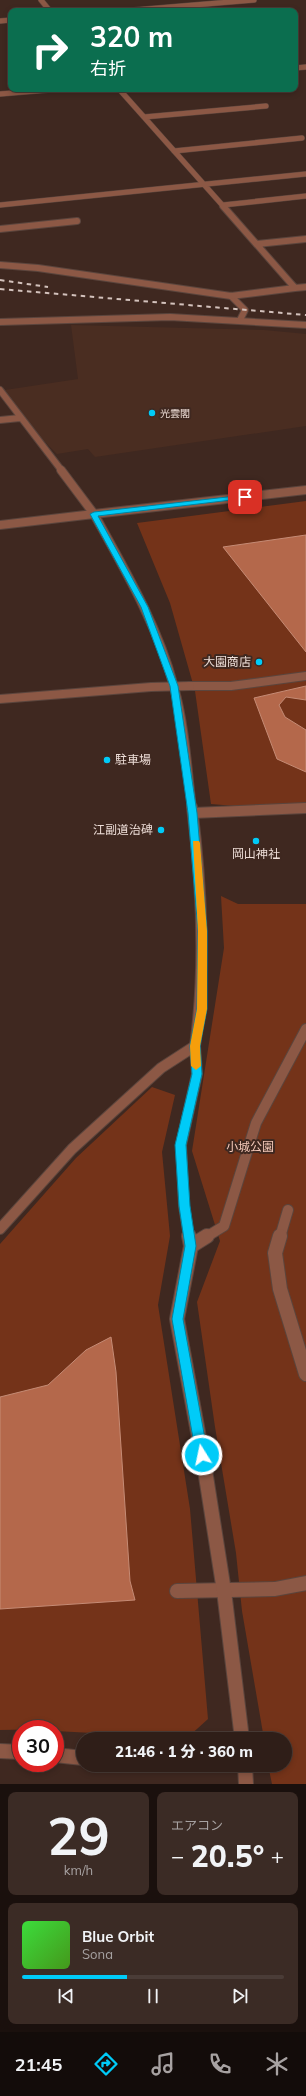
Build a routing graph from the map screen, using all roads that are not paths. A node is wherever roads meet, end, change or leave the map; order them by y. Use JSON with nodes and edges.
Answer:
{"nodes":[{"id":1,"x":41,"y":0,"type":"edge"},
{"id":2,"x":254,"y":0,"type":"edge"},
{"id":3,"x":48,"y":8,"type":"edge"},
{"id":4,"x":158,"y":8,"type":"edge"},
{"id":5,"x":24,"y":92,"type":"edge"},
{"id":6,"x":122,"y":92,"type":"edge"},
{"id":7,"x":0,"y":94,"type":"edge"},
{"id":8,"x":266,"y":106,"type":"dead end"},
{"id":9,"x":144,"y":117,"type":"junction"},
{"id":10,"x":302,"y":138,"type":"dead end"},
{"id":11,"x":174,"y":151,"type":"junction"},
{"id":12,"x":306,"y":174,"type":"edge"},
{"id":13,"x":204,"y":184,"type":"junction"},
{"id":14,"x":306,"y":196,"type":"edge"},
{"id":15,"x":0,"y":205,"type":"edge"},
{"id":16,"x":222,"y":205,"type":"junction"},
{"id":17,"x":77,"y":221,"type":"dead end"},
{"id":18,"x":0,"y":229,"type":"edge"},
{"id":19,"x":306,"y":239,"type":"edge"},
{"id":20,"x":257,"y":244,"type":"junction"},
{"id":21,"x":0,"y":265,"type":"edge"},
{"id":22,"x":306,"y":286,"type":"edge"},
{"id":23,"x":295,"y":288,"type":"junction"},
{"id":24,"x":231,"y":296,"type":"junction"},
{"id":25,"x":240,"y":320,"type":"junction"},
{"id":26,"x":0,"y":322,"type":"edge"},
{"id":27,"x":306,"y":325,"type":"edge"},
{"id":28,"x":0,"y":390,"type":"edge"},
{"id":29,"x":20,"y":418,"type":"junction"},
{"id":30,"x":0,"y":420,"type":"edge"},
{"id":31,"x":306,"y":490,"type":"edge"},
{"id":32,"x":94,"y":514,"type":"junction"},
{"id":33,"x":0,"y":525,"type":"edge"},
{"id":34,"x":306,"y":676,"type":"edge"},
{"id":35,"x":174,"y":686,"type":"junction"},
{"id":36,"x":0,"y":699,"type":"edge"},
{"id":37,"x":306,"y":808,"type":"edge"},
{"id":38,"x":193,"y":813,"type":"junction"},
{"id":39,"x":306,"y":1029,"type":"edge"},
{"id":40,"x":195,"y":1046,"type":"junction"},
{"id":41,"x":288,"y":1210,"type":"dead end"},
{"id":42,"x":0,"y":1228,"type":"edge"},
{"id":43,"x":190,"y":1246,"type":"junction"},
{"id":44,"x":306,"y":1374,"type":"edge"},
{"id":45,"x":306,"y":1583,"type":"edge"},
{"id":46,"x":177,"y":1591,"type":"dead end"},
{"id":47,"x":224,"y":1591,"type":"junction"},
{"id":48,"x":241,"y":1732,"type":"edge"},
{"id":49,"x":0,"y":1751,"type":"edge"},
{"id":50,"x":12,"y":1752,"type":"edge"},
{"id":51,"x":64,"y":1756,"type":"edge"},
{"id":52,"x":76,"y":1757,"type":"edge"},
{"id":53,"x":245,"y":1772,"type":"edge"},
{"id":54,"x":246,"y":1784,"type":"edge"}],
"edges":[{"from":1,"to":3,"type":"street"},
{"from":2,"to":4,"type":"street"},
{"from":5,"to":7,"type":"street"},
{"from":6,"to":9,"type":"street"},
{"from":8,"to":9,"type":"street"},
{"from":9,"to":11,"type":"street"},
{"from":10,"to":11,"type":"street"},
{"from":11,"to":13,"type":"street"},
{"from":12,"to":13,"type":"street"},
{"from":13,"to":15,"type":"street"},
{"from":13,"to":16,"type":"street"},
{"from":14,"to":16,"type":"street"},
{"from":16,"to":20,"type":"street"},
{"from":17,"to":18,"type":"street"},
{"from":19,"to":20,"type":"street"},
{"from":20,"to":23,"type":"street"},
{"from":21,"to":24,"type":"street"},
{"from":22,"to":23,"type":"street"},
{"from":23,"to":24,"type":"street"},
{"from":24,"to":25,"type":"street"},
{"from":25,"to":26,"type":"street"},
{"from":25,"to":27,"type":"street"},
{"from":28,"to":29,"type":"street"},
{"from":29,"to":30,"type":"street"},
{"from":29,"to":32,"type":"street"},
{"from":31,"to":32,"type":"street"},
{"from":32,"to":33,"type":"street"},
{"from":32,"to":35,"type":"street"},
{"from":34,"to":35,"type":"street"},
{"from":35,"to":36,"type":"street"},
{"from":35,"to":38,"type":"street"},
{"from":37,"to":38,"type":"street"},
{"from":38,"to":40,"type":"street"},
{"from":39,"to":43,"type":"street"},
{"from":40,"to":42,"type":"street"},
{"from":40,"to":43,"type":"street"},
{"from":41,"to":44,"type":"street"},
{"from":43,"to":47,"type":"street"},
{"from":45,"to":47,"type":"street"},
{"from":46,"to":47,"type":"street"},
{"from":47,"to":48,"type":"street"},
{"from":49,"to":50,"type":"street"},
{"from":51,"to":52,"type":"street"},
{"from":53,"to":54,"type":"street"}]}
